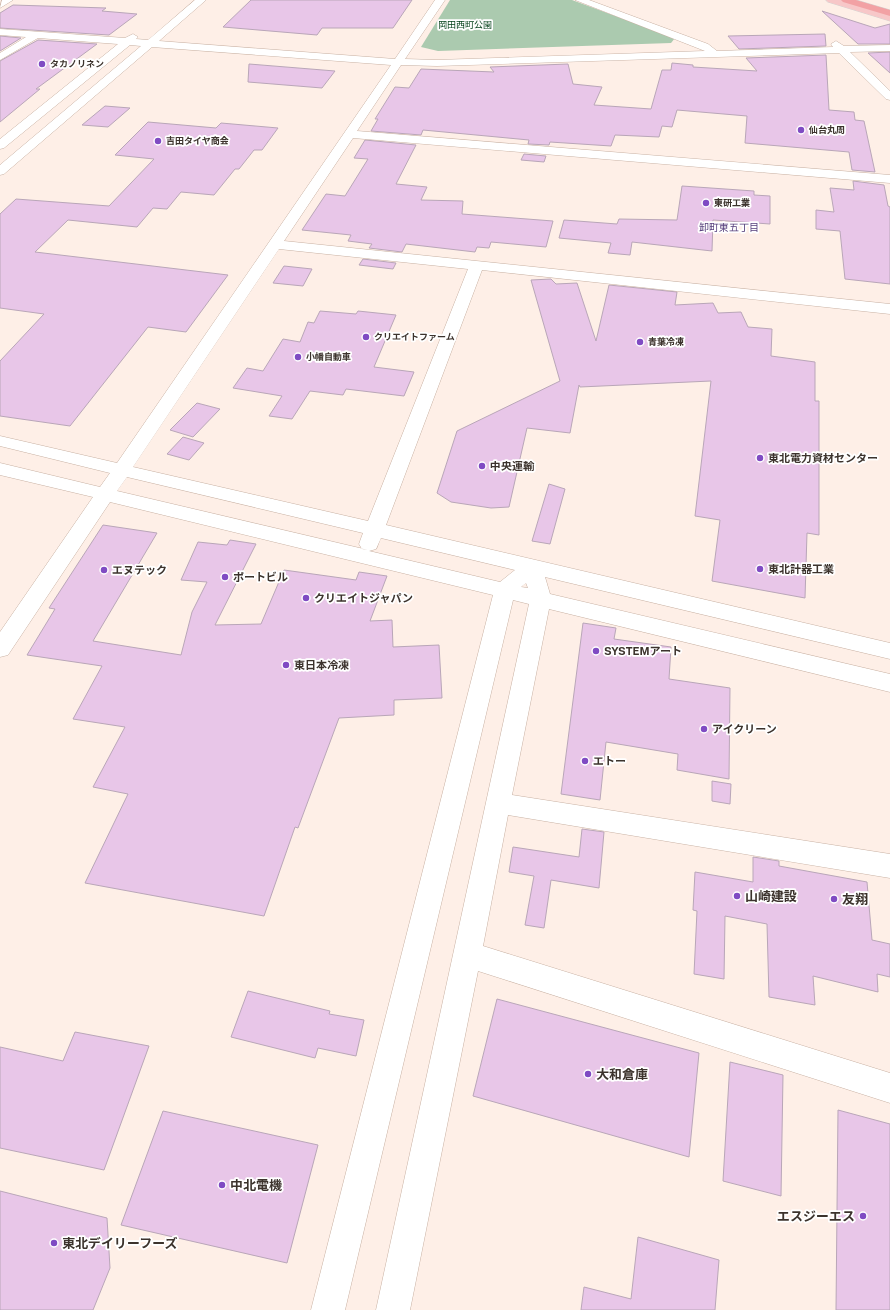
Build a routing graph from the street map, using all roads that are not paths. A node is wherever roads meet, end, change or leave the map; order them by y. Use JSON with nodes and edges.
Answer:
{"nodes":[{"id":1,"x":8,"y":0,"type":"edge"},
{"id":2,"x":201,"y":0,"type":"edge"},
{"id":3,"x":440,"y":0,"type":"edge"},
{"id":4,"x":580,"y":0,"type":"edge"},
{"id":5,"x":831,"y":0,"type":"edge"},
{"id":6,"x":846,"y":0,"type":"edge"},
{"id":7,"x":866,"y":0,"type":"edge"},
{"id":8,"x":875,"y":0,"type":"edge"},
{"id":9,"x":0,"y":5,"type":"edge"},
{"id":10,"x":890,"y":6,"type":"edge"},
{"id":11,"x":890,"y":13,"type":"edge"},
{"id":12,"x":890,"y":18,"type":"edge"},
{"id":13,"x":0,"y":23,"type":"edge"},
{"id":14,"x":0,"y":32,"type":"edge"},
{"id":15,"x":139,"y":32,"type":"junction"},
{"id":16,"x":36,"y":35,"type":"junction"},
{"id":17,"x":159,"y":35,"type":"junction"},
{"id":18,"x":890,"y":40,"type":"edge"},
{"id":19,"x":834,"y":41,"type":"junction"},
{"id":20,"x":127,"y":42,"type":"junction"},
{"id":21,"x":149,"y":43,"type":"junction"},
{"id":22,"x":704,"y":46,"type":"junction"},
{"id":23,"x":890,"y":48,"type":"edge"},
{"id":24,"x":842,"y":50,"type":"junction"},
{"id":25,"x":716,"y":54,"type":"junction"},
{"id":26,"x":0,"y":57,"type":"edge"},
{"id":27,"x":400,"y":58,"type":"junction"},
{"id":28,"x":890,"y":97,"type":"edge"},
{"id":29,"x":349,"y":134,"type":"junction"},
{"id":30,"x":0,"y":145,"type":"edge"},
{"id":31,"x":0,"y":171,"type":"edge"},
{"id":32,"x":890,"y":179,"type":"edge"},
{"id":33,"x":274,"y":244,"type":"junction"},
{"id":34,"x":477,"y":265,"type":"junction"},
{"id":35,"x":890,"y":309,"type":"edge"},
{"id":36,"x":0,"y":441,"type":"edge"},
{"id":37,"x":0,"y":469,"type":"edge"},
{"id":38,"x":122,"y":471,"type":"junction"},
{"id":39,"x":105,"y":495,"type":"junction"},
{"id":40,"x":374,"y":530,"type":"junction"},
{"id":41,"x":365,"y":557,"type":"junction"},
{"id":42,"x":532,"y":567,"type":"junction"},
{"id":43,"x":505,"y":589,"type":"junction"},
{"id":44,"x":541,"y":598,"type":"junction"},
{"id":45,"x":0,"y":649,"type":"edge"},
{"id":46,"x":890,"y":651,"type":"edge"},
{"id":47,"x":890,"y":683,"type":"edge"},
{"id":48,"x":498,"y":803,"type":"junction"},
{"id":49,"x":890,"y":866,"type":"edge"},
{"id":50,"x":467,"y":954,"type":"junction"},
{"id":51,"x":890,"y":1088,"type":"edge"},
{"id":52,"x":328,"y":1310,"type":"edge"},
{"id":53,"x":393,"y":1310,"type":"edge"}],
"edges":[{"from":1,"to":9,"type":"street"},
{"from":2,"to":17,"type":"street"},
{"from":3,"to":27,"type":"street"},
{"from":4,"to":22,"type":"street"},
{"from":5,"to":12,"type":"main road"},
{"from":6,"to":11,"type":"highway"},
{"from":7,"to":10,"type":"highway"},
{"from":8,"to":10,"type":"main road"},
{"from":13,"to":15,"type":"street"},
{"from":14,"to":16,"type":"street"},
{"from":15,"to":17,"type":"street"},
{"from":15,"to":20,"type":"street"},
{"from":16,"to":20,"type":"street"},
{"from":16,"to":26,"type":"street"},
{"from":17,"to":21,"type":"street"},
{"from":17,"to":27,"type":"street"},
{"from":18,"to":19,"type":"street"},
{"from":19,"to":22,"type":"street"},
{"from":19,"to":24,"type":"street"},
{"from":20,"to":21,"type":"street"},
{"from":20,"to":30,"type":"street"},
{"from":21,"to":27,"type":"street"},
{"from":21,"to":31,"type":"street"},
{"from":22,"to":25,"type":"street"},
{"from":22,"to":27,"type":"street"},
{"from":23,"to":24,"type":"street"},
{"from":24,"to":25,"type":"street"},
{"from":24,"to":28,"type":"street"},
{"from":25,"to":27,"type":"street"},
{"from":27,"to":29,"type":"street"},
{"from":29,"to":32,"type":"street"},
{"from":29,"to":33,"type":"street"},
{"from":33,"to":34,"type":"street"},
{"from":33,"to":38,"type":"street"},
{"from":34,"to":35,"type":"street"},
{"from":34,"to":40,"type":"street"},
{"from":36,"to":38,"type":"street"},
{"from":37,"to":39,"type":"street"},
{"from":38,"to":39,"type":"street"},
{"from":38,"to":40,"type":"street"},
{"from":39,"to":41,"type":"street"},
{"from":39,"to":45,"type":"street"},
{"from":40,"to":41,"type":"street"},
{"from":40,"to":42,"type":"street"},
{"from":41,"to":43,"type":"street"},
{"from":42,"to":43,"type":"street"},
{"from":42,"to":44,"type":"street"},
{"from":42,"to":46,"type":"street"},
{"from":43,"to":44,"type":"street"},
{"from":43,"to":52,"type":"street"},
{"from":44,"to":47,"type":"street"},
{"from":44,"to":48,"type":"street"},
{"from":48,"to":49,"type":"street"},
{"from":48,"to":50,"type":"street"},
{"from":50,"to":51,"type":"street"},
{"from":50,"to":53,"type":"street"}]}
